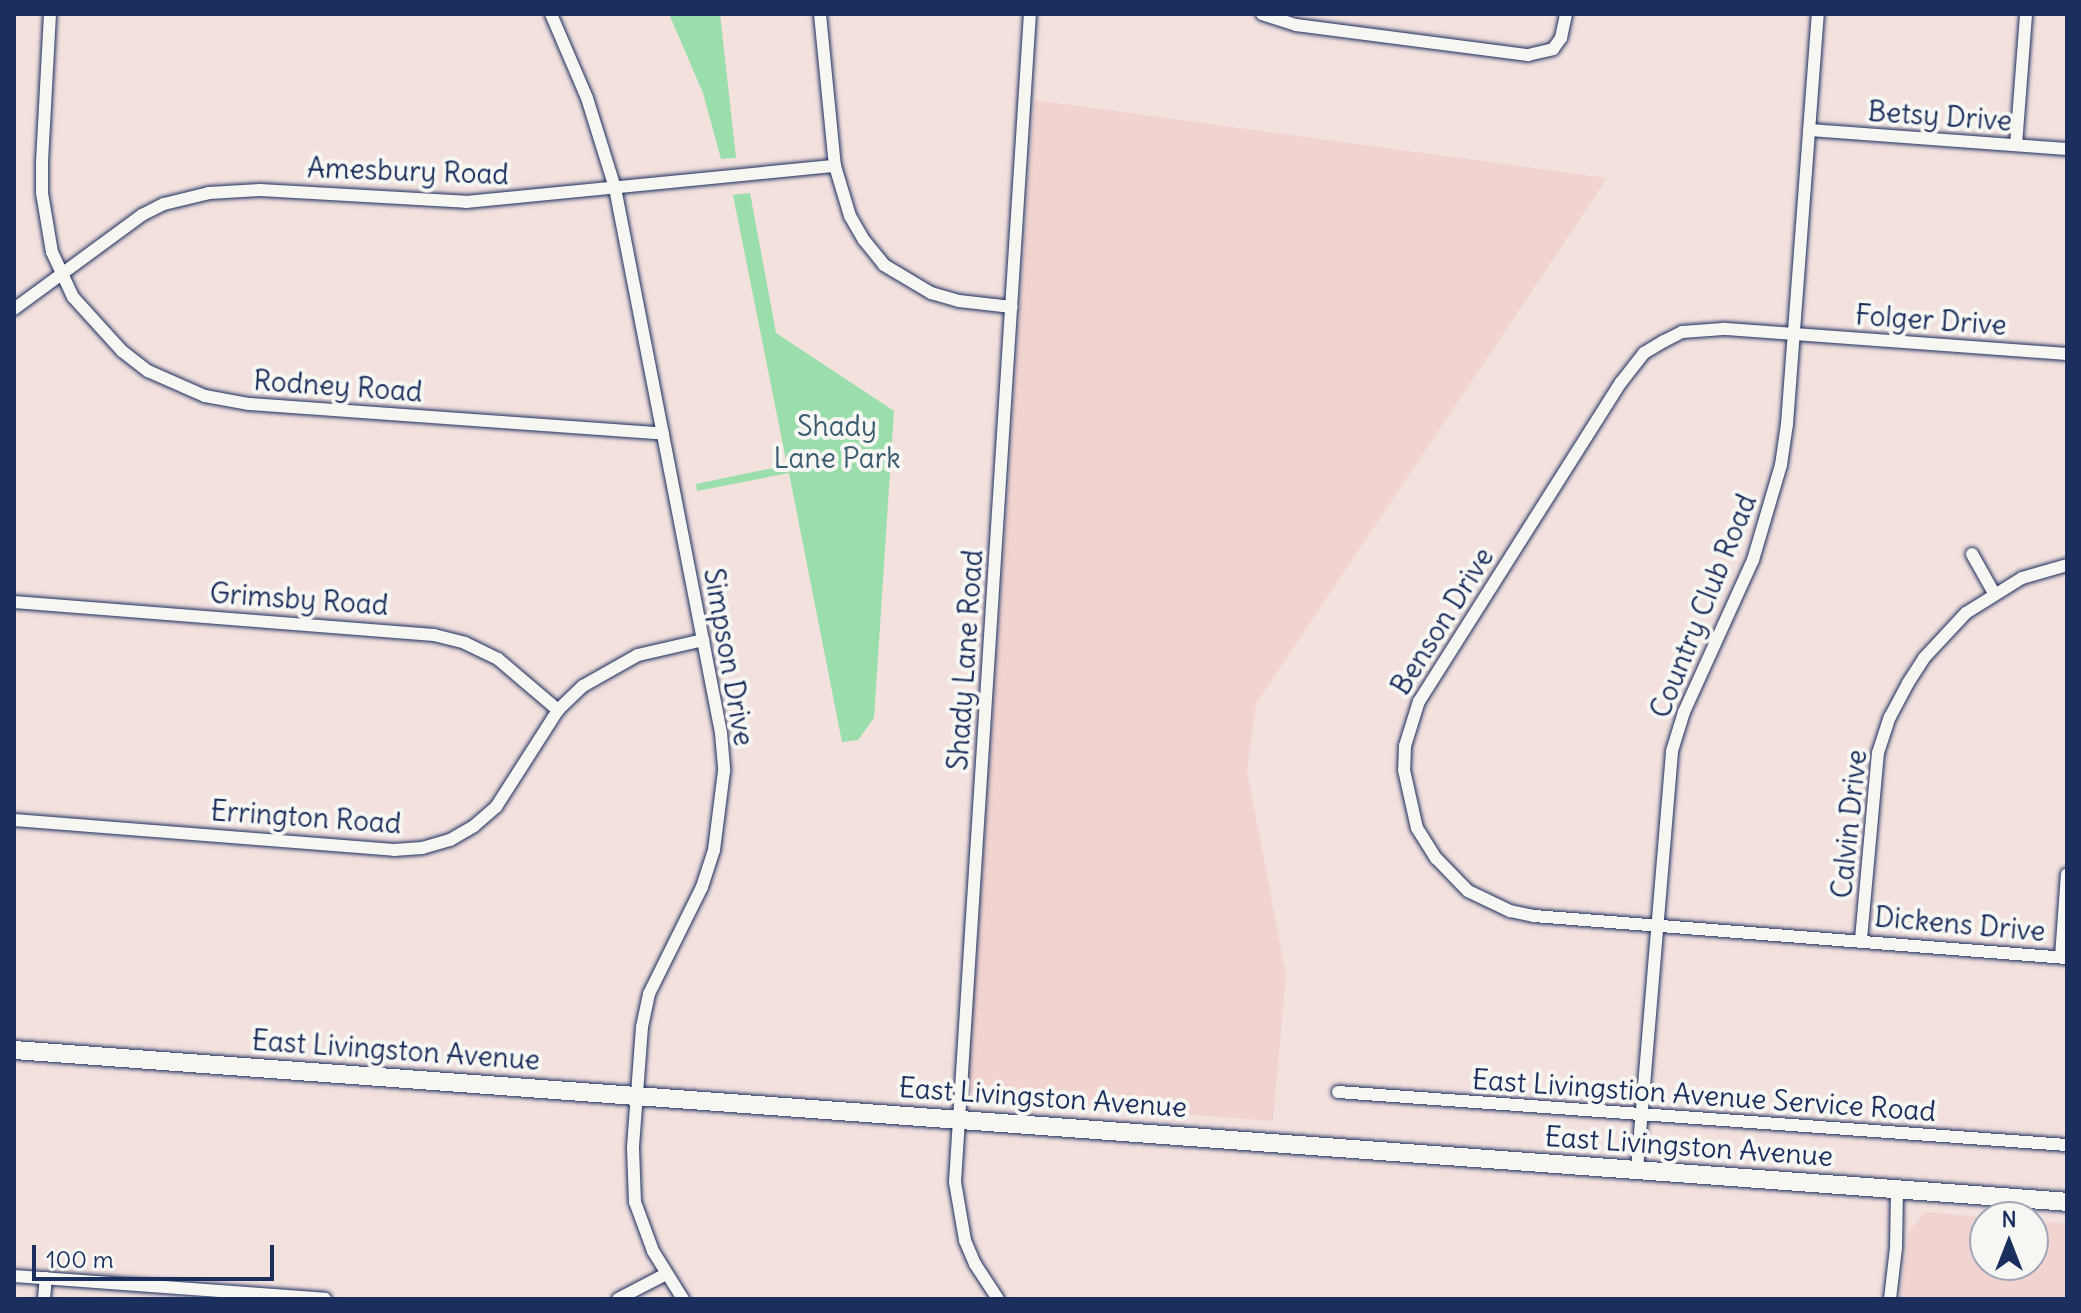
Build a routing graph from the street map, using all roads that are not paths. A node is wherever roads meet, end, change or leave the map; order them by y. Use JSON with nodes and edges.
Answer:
{"nodes":[{"id":1,"x":50,"y":14,"type":"edge"},
{"id":2,"x":551,"y":14,"type":"edge"},
{"id":3,"x":820,"y":14,"type":"edge"},
{"id":4,"x":1030,"y":14,"type":"edge"},
{"id":5,"x":1262,"y":14,"type":"edge"},
{"id":6,"x":1566,"y":14,"type":"edge"},
{"id":7,"x":1818,"y":14,"type":"edge"},
{"id":8,"x":2026,"y":14,"type":"edge"},
{"id":9,"x":1809,"y":130,"type":"junction"},
{"id":10,"x":2016,"y":145,"type":"junction"},
{"id":11,"x":2067,"y":149,"type":"edge"},
{"id":12,"x":835,"y":166,"type":"junction"},
{"id":13,"x":615,"y":188,"type":"junction"},
{"id":14,"x":60,"y":273,"type":"junction"},
{"id":15,"x":1012,"y":307,"type":"junction"},
{"id":16,"x":14,"y":309,"type":"edge"},
{"id":17,"x":1792,"y":335,"type":"junction"},
{"id":18,"x":2067,"y":354,"type":"edge"},
{"id":19,"x":663,"y":434,"type":"junction"},
{"id":20,"x":1972,"y":554,"type":"dead end"},
{"id":21,"x":2067,"y":565,"type":"edge"},
{"id":22,"x":1994,"y":593,"type":"junction"},
{"id":23,"x":14,"y":602,"type":"edge"},
{"id":24,"x":703,"y":640,"type":"junction"},
{"id":25,"x":558,"y":710,"type":"junction"},
{"id":26,"x":14,"y":820,"type":"edge"},
{"id":27,"x":2067,"y":874,"type":"edge"},
{"id":28,"x":1658,"y":924,"type":"junction"},
{"id":29,"x":1861,"y":939,"type":"junction"},
{"id":30,"x":2064,"y":957,"type":"edge"},
{"id":31,"x":14,"y":1050,"type":"edge"},
{"id":32,"x":1338,"y":1092,"type":"dead end"},
{"id":33,"x":637,"y":1097,"type":"junction"},
{"id":34,"x":1642,"y":1116,"type":"junction"},
{"id":35,"x":958,"y":1119,"type":"junction"},
{"id":36,"x":2067,"y":1145,"type":"edge"},
{"id":37,"x":1637,"y":1169,"type":"junction"},
{"id":38,"x":1897,"y":1190,"type":"junction"},
{"id":39,"x":2067,"y":1202,"type":"edge"},
{"id":40,"x":666,"y":1274,"type":"junction"},
{"id":41,"x":14,"y":1276,"type":"edge"},
{"id":42,"x":46,"y":1278,"type":"junction"},
{"id":43,"x":44,"y":1299,"type":"edge"},
{"id":44,"x":325,"y":1299,"type":"edge"},
{"id":45,"x":618,"y":1299,"type":"edge"},
{"id":46,"x":683,"y":1299,"type":"edge"},
{"id":47,"x":998,"y":1299,"type":"edge"},
{"id":48,"x":1890,"y":1299,"type":"edge"}],
"edges":[{"from":1,"to":14,"type":"street","name":"Rodney Road"},
{"from":2,"to":13,"type":"street","name":"Simpson Drive"},
{"from":3,"to":12,"type":"street"},
{"from":4,"to":15,"type":"street","name":"Shady Lane Road"},
{"from":5,"to":6,"type":"street"},
{"from":7,"to":9,"type":"street","name":"Country Club Road"},
{"from":8,"to":10,"type":"street"},
{"from":9,"to":10,"type":"street","name":"Betsy Drive"},
{"from":9,"to":17,"type":"street","name":"Country Club Road"},
{"from":10,"to":11,"type":"street","name":"Betsy Drive"},
{"from":12,"to":13,"type":"street","name":"Amesbury Road"},
{"from":12,"to":15,"type":"street"},
{"from":13,"to":14,"type":"street","name":"Amesbury Road"},
{"from":13,"to":19,"type":"street","name":"Simpson Drive"},
{"from":14,"to":16,"type":"street","name":"Amesbury Road"},
{"from":14,"to":19,"type":"street","name":"Rodney Road"},
{"from":15,"to":35,"type":"street","name":"Shady Lane Road"},
{"from":17,"to":18,"type":"street","name":"Folger Drive"},
{"from":17,"to":28,"type":"street","name":"Country Club Road"},
{"from":17,"to":28,"type":"street","name":"Benson Drive"},
{"from":19,"to":24,"type":"street","name":"Simpson Drive"},
{"from":20,"to":22,"type":"street"},
{"from":21,"to":22,"type":"street","name":"Calvin Drive"},
{"from":22,"to":29,"type":"street","name":"Calvin Drive"},
{"from":23,"to":25,"type":"street","name":"Grimsby Road"},
{"from":24,"to":25,"type":"street","name":"Errington Road"},
{"from":24,"to":33,"type":"street","name":"Simpson Drive"},
{"from":25,"to":26,"type":"street","name":"Errington Road"},
{"from":27,"to":30,"type":"street"},
{"from":28,"to":29,"type":"street","name":"Dickens Drive"},
{"from":28,"to":34,"type":"street","name":"Country Club Road"},
{"from":29,"to":30,"type":"street","name":"Dickens Drive"},
{"from":31,"to":33,"type":"main road","name":"East Livingston Avenue"},
{"from":32,"to":34,"type":"street","name":"East Livingstion Avenue Service Road"},
{"from":33,"to":35,"type":"main road","name":"East Livingston Avenue"},
{"from":33,"to":40,"type":"street","name":"Simpson Drive"},
{"from":34,"to":36,"type":"street","name":"East Livingstion Avenue Service Road"},
{"from":34,"to":37,"type":"street","name":"Country Club Road"},
{"from":35,"to":37,"type":"main road","name":"East Livingston Avenue"},
{"from":35,"to":47,"type":"street","name":"Shady Lane Road"},
{"from":37,"to":38,"type":"main road","name":"East Livingston Avenue"},
{"from":38,"to":39,"type":"main road","name":"East Livingston Avenue"},
{"from":38,"to":48,"type":"street"},
{"from":40,"to":45,"type":"street"},
{"from":40,"to":46,"type":"street","name":"Simpson Drive"},
{"from":41,"to":42,"type":"street"},
{"from":42,"to":43,"type":"street"},
{"from":42,"to":44,"type":"street"}]}
